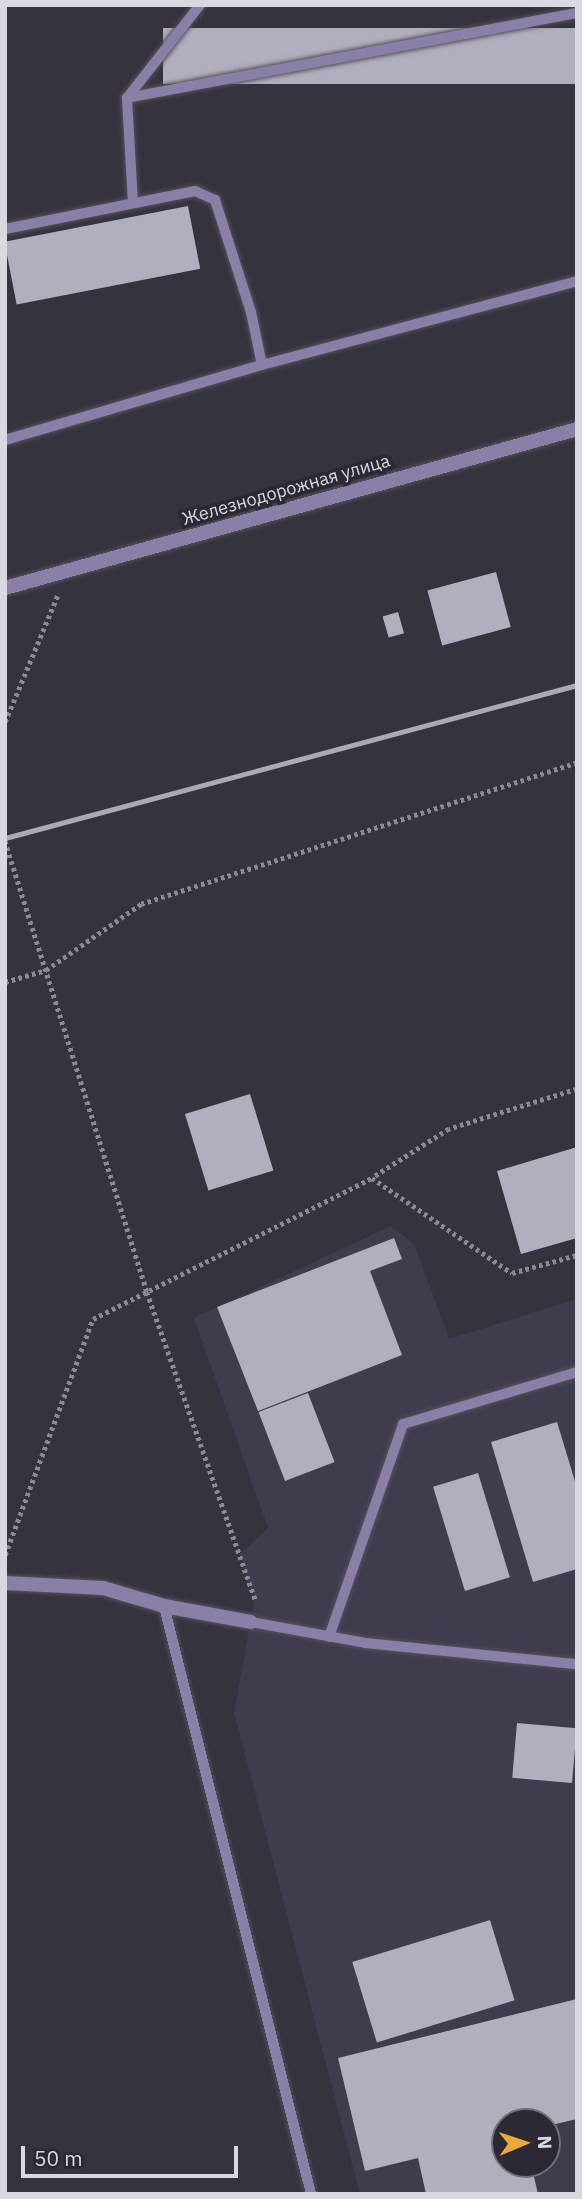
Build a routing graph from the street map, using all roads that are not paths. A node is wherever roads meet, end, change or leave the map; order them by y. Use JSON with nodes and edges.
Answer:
{"nodes":[{"id":1,"x":200,"y":5,"type":"edge"},
{"id":2,"x":577,"y":13,"type":"edge"},
{"id":3,"x":127,"y":99,"type":"junction"},
{"id":4,"x":133,"y":203,"type":"junction"},
{"id":5,"x":5,"y":229,"type":"edge"},
{"id":6,"x":577,"y":281,"type":"edge"},
{"id":7,"x":262,"y":365,"type":"junction"},
{"id":8,"x":577,"y":429,"type":"edge"},
{"id":9,"x":5,"y":440,"type":"edge"},
{"id":10,"x":5,"y":588,"type":"edge"},
{"id":11,"x":577,"y":1371,"type":"edge"},
{"id":12,"x":5,"y":1583,"type":"edge"},
{"id":13,"x":164,"y":1606,"type":"junction"},
{"id":14,"x":258,"y":1624,"type":"joint"},
{"id":15,"x":329,"y":1637,"type":"junction"},
{"id":16,"x":577,"y":1664,"type":"edge"},
{"id":17,"x":312,"y":2194,"type":"edge"}],
"edges":[{"from":1,"to":3,"type":"lane"},
{"from":2,"to":3,"type":"lane"},
{"from":3,"to":4,"type":"lane"},
{"from":4,"to":5,"type":"lane"},
{"from":4,"to":7,"type":"lane"},
{"from":6,"to":7,"type":"lane"},
{"from":7,"to":9,"type":"lane"},
{"from":8,"to":10,"type":"street","name":"Железнодорожная улица"},
{"from":11,"to":15,"type":"lane"},
{"from":12,"to":13,"type":"street"},
{"from":13,"to":14,"type":"street"},
{"from":13,"to":17,"type":"lane"},
{"from":14,"to":15,"type":"lane"},
{"from":15,"to":16,"type":"lane"}]}
